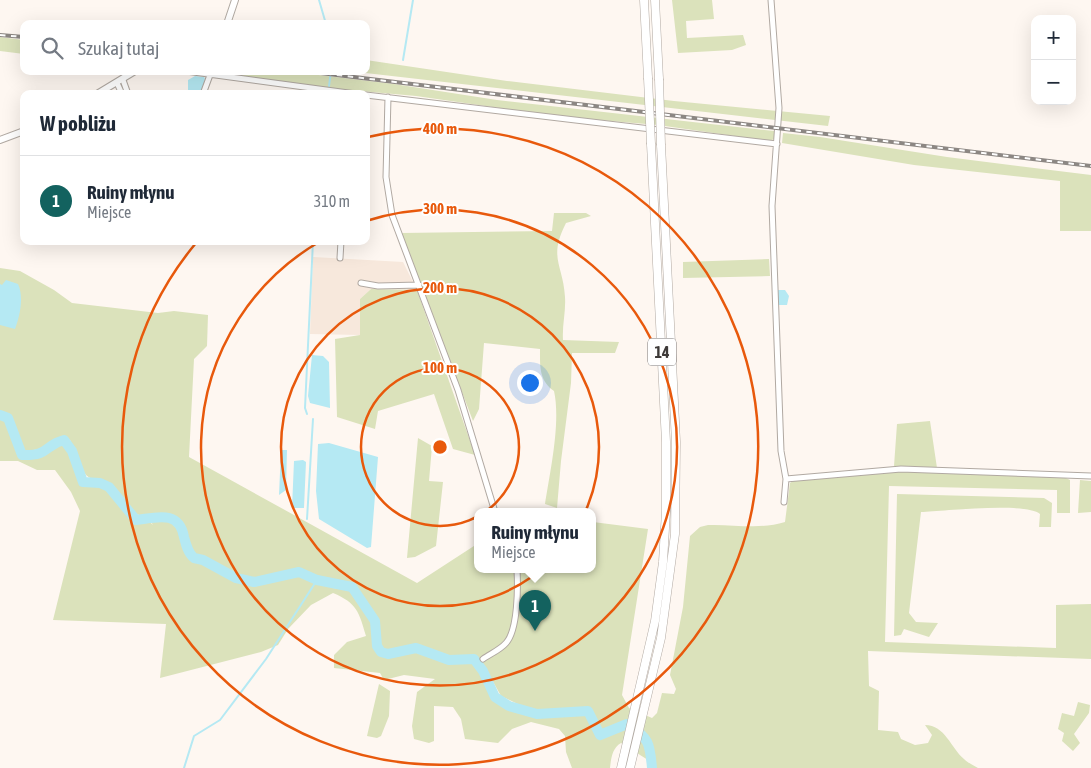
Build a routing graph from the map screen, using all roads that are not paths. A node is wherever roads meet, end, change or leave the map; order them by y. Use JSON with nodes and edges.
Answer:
{"nodes":[{"id":1,"x":234,"y":0,"type":"edge"},
{"id":2,"x":644,"y":0,"type":"edge"},
{"id":3,"x":655,"y":0,"type":"edge"},
{"id":4,"x":771,"y":0,"type":"edge"},
{"id":5,"x":228,"y":20,"type":"edge"},
{"id":6,"x":130,"y":75,"type":"edge"},
{"id":7,"x":210,"y":75,"type":"edge"},
{"id":8,"x":217,"y":75,"type":"edge"},
{"id":9,"x":120,"y":82,"type":"junction"},
{"id":10,"x":105,"y":90,"type":"edge"},
{"id":11,"x":121,"y":90,"type":"edge"},
{"id":12,"x":125,"y":90,"type":"edge"},
{"id":13,"x":204,"y":90,"type":"edge"},
{"id":14,"x":327,"y":90,"type":"edge"},
{"id":15,"x":370,"y":95,"type":"edge"},
{"id":16,"x":388,"y":97,"type":"junction"},
{"id":17,"x":20,"y":132,"type":"edge"},
{"id":18,"x":0,"y":140,"type":"edge"},
{"id":19,"x":778,"y":144,"type":"junction"},
{"id":20,"x":341,"y":245,"type":"edge"},
{"id":21,"x":340,"y":258,"type":"dead end"},
{"id":22,"x":360,"y":283,"type":"dead end"},
{"id":23,"x":419,"y":285,"type":"junction"},
{"id":24,"x":1091,"y":476,"type":"edge"},
{"id":25,"x":786,"y":479,"type":"junction"},
{"id":26,"x":784,"y":502,"type":"dead end"},
{"id":27,"x":494,"y":508,"type":"edge"},
{"id":28,"x":517,"y":573,"type":"edge"},
{"id":29,"x":483,"y":659,"type":"dead end"},
{"id":30,"x":621,"y":768,"type":"edge"},
{"id":31,"x":630,"y":768,"type":"edge"}],
"edges":[{"from":1,"to":5,"type":"street"},
{"from":2,"to":30,"type":"main road","number":"14","bridge":true},
{"from":3,"to":31,"type":"main road","number":"14","bridge":true},
{"from":4,"to":19,"type":"street"},
{"from":6,"to":9,"type":"street"},
{"from":7,"to":13,"type":"street"},
{"from":8,"to":14,"type":"street"},
{"from":9,"to":10,"type":"street"},
{"from":9,"to":11,"type":"street"},
{"from":9,"to":12,"type":"street"},
{"from":15,"to":16,"type":"street"},
{"from":16,"to":19,"type":"street"},
{"from":16,"to":23,"type":"street"},
{"from":17,"to":18,"type":"street"},
{"from":19,"to":25,"type":"street"},
{"from":20,"to":21,"type":"street"},
{"from":22,"to":23,"type":"street"},
{"from":23,"to":27,"type":"street"},
{"from":24,"to":25,"type":"street"},
{"from":25,"to":26,"type":"street"},
{"from":28,"to":29,"type":"street"}]}
